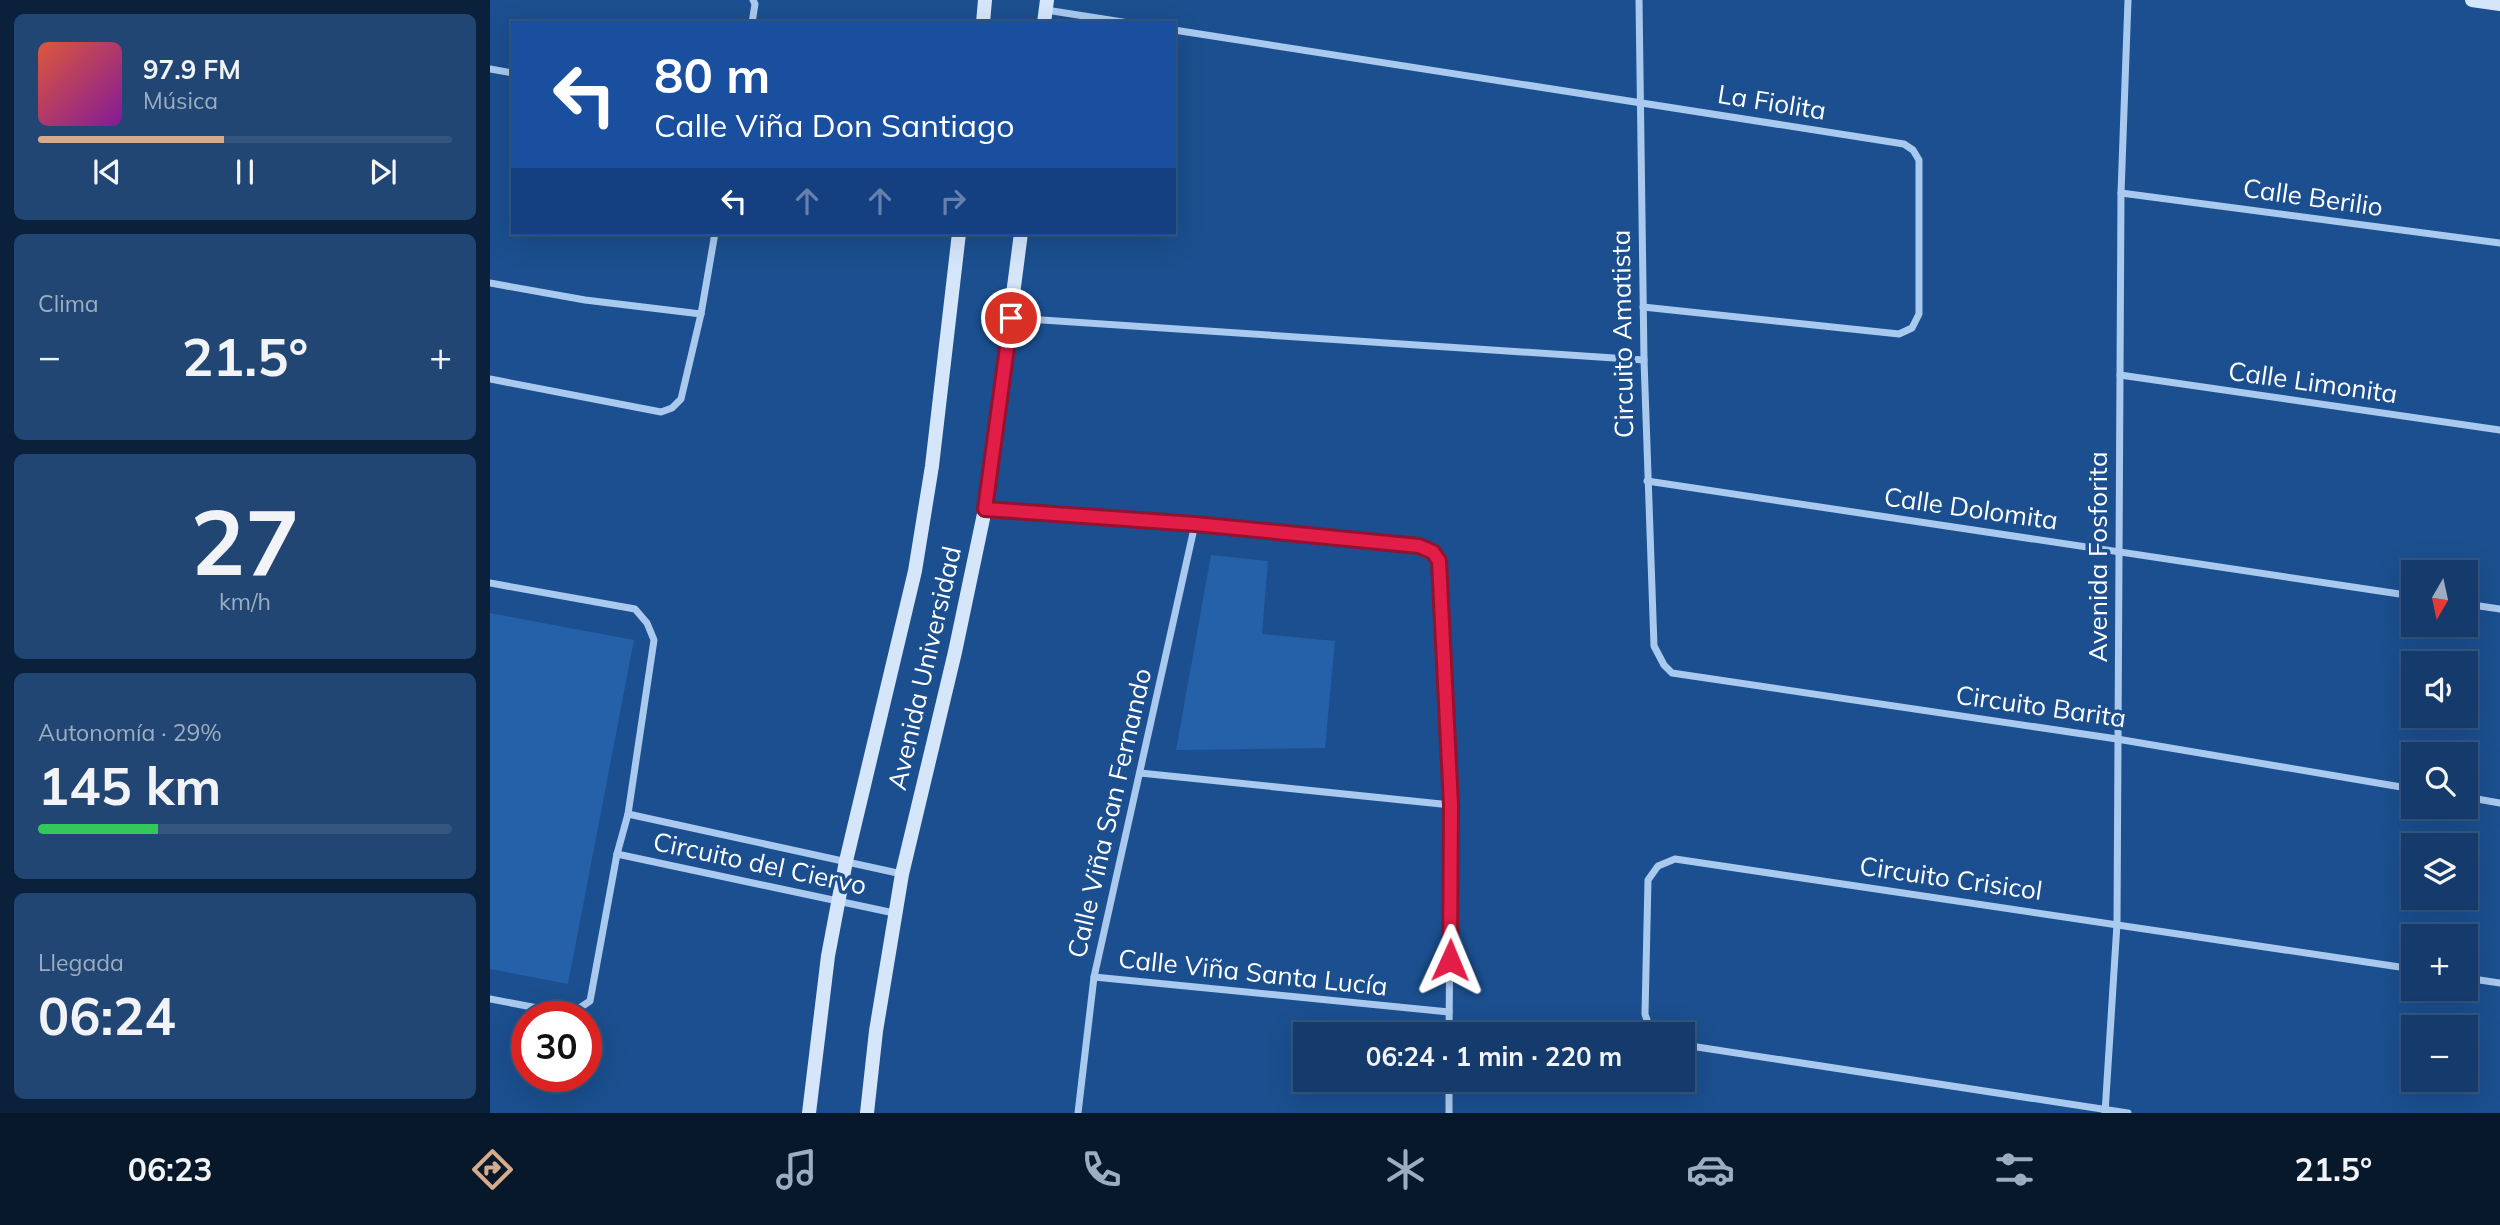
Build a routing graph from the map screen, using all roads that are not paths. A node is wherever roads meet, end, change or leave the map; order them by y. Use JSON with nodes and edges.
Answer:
{"nodes":[{"id":1,"x":753,"y":0,"type":"edge"},
{"id":2,"x":985,"y":0,"type":"edge"},
{"id":3,"x":1639,"y":0,"type":"edge"},
{"id":4,"x":2128,"y":0,"type":"edge"},
{"id":5,"x":2472,"y":0,"type":"edge"},
{"id":6,"x":2500,"y":4,"type":"edge"},
{"id":7,"x":1046,"y":11,"type":"edge"},
{"id":8,"x":752,"y":21,"type":"edge"},
{"id":9,"x":983,"y":21,"type":"edge"},
{"id":10,"x":1115,"y":21,"type":"edge"},
{"id":11,"x":1176,"y":30,"type":"edge"},
{"id":12,"x":490,"y":69,"type":"edge"},
{"id":13,"x":511,"y":73,"type":"edge"},
{"id":14,"x":1639,"y":102,"type":"junction"},
{"id":15,"x":2121,"y":193,"type":"junction"},
{"id":16,"x":715,"y":235,"type":"edge"},
{"id":17,"x":959,"y":235,"type":"edge"},
{"id":18,"x":1020,"y":235,"type":"edge"},
{"id":19,"x":2500,"y":243,"type":"edge"},
{"id":20,"x":490,"y":283,"type":"edge"},
{"id":21,"x":1643,"y":307,"type":"junction"},
{"id":22,"x":701,"y":314,"type":"junction"},
{"id":23,"x":1011,"y":318,"type":"junction"},
{"id":24,"x":1644,"y":360,"type":"junction"},
{"id":25,"x":2120,"y":376,"type":"junction"},
{"id":26,"x":490,"y":379,"type":"edge"},
{"id":27,"x":2500,"y":430,"type":"edge"},
{"id":28,"x":1647,"y":481,"type":"junction"},
{"id":29,"x":985,"y":509,"type":"junction"},
{"id":30,"x":1195,"y":524,"type":"junction"},
{"id":31,"x":2118,"y":551,"type":"junction"},
{"id":32,"x":490,"y":583,"type":"edge"},
{"id":33,"x":2401,"y":594,"type":"edge"},
{"id":34,"x":2478,"y":606,"type":"edge"},
{"id":35,"x":2500,"y":609,"type":"edge"},
{"id":36,"x":1664,"y":665,"type":"joint"},
{"id":37,"x":2117,"y":739,"type":"junction"},
{"id":38,"x":1140,"y":773,"type":"junction"},
{"id":39,"x":2401,"y":787,"type":"edge"},
{"id":40,"x":2478,"y":799,"type":"edge"},
{"id":41,"x":2500,"y":803,"type":"edge"},
{"id":42,"x":1451,"y":805,"type":"junction"},
{"id":43,"x":628,"y":814,"type":"junction"},
{"id":44,"x":617,"y":855,"type":"junction"},
{"id":45,"x":846,"y":862,"type":"junction"},
{"id":46,"x":902,"y":874,"type":"junction"},
{"id":47,"x":838,"y":901,"type":"junction"},
{"id":48,"x":894,"y":913,"type":"junction"},
{"id":49,"x":2118,"y":924,"type":"junction"},
{"id":50,"x":2401,"y":967,"type":"edge"},
{"id":51,"x":1094,"y":977,"type":"junction"},
{"id":52,"x":2478,"y":980,"type":"edge"},
{"id":53,"x":2500,"y":983,"type":"edge"},
{"id":54,"x":490,"y":999,"type":"edge"},
{"id":55,"x":1449,"y":1012,"type":"junction"},
{"id":56,"x":1449,"y":1022,"type":"edge"},
{"id":57,"x":1648,"y":1022,"type":"edge"},
{"id":58,"x":1695,"y":1047,"type":"edge"},
{"id":59,"x":1449,"y":1092,"type":"edge"},
{"id":60,"x":2105,"y":1111,"type":"edge"},
{"id":61,"x":809,"y":1113,"type":"edge"},
{"id":62,"x":867,"y":1113,"type":"edge"},
{"id":63,"x":1077,"y":1113,"type":"edge"},
{"id":64,"x":1449,"y":1113,"type":"edge"},
{"id":65,"x":2128,"y":1113,"type":"edge"}],
"edges":[{"from":1,"to":8,"type":"street"},
{"from":2,"to":9,"type":"street"},
{"from":3,"to":14,"type":"street","name":"Circuito Amatista"},
{"from":4,"to":15,"type":"street","name":"Avenida Fosforita"},
{"from":5,"to":6,"type":"street"},
{"from":7,"to":10,"type":"street"},
{"from":11,"to":14,"type":"street","name":"La Fiolita"},
{"from":12,"to":13,"type":"street"},
{"from":14,"to":21,"type":"street","name":"Circuito Amatista"},
{"from":14,"to":21,"type":"street","name":"La Fiolita"},
{"from":15,"to":19,"type":"street","name":"Calle Berilio"},
{"from":15,"to":25,"type":"street","name":"Avenida Fosforita"},
{"from":16,"to":22,"type":"street"},
{"from":17,"to":45,"type":"street","name":"Avenida Universidad"},
{"from":18,"to":23,"type":"street","name":"Avenida Universidad"},
{"from":20,"to":22,"type":"street"},
{"from":21,"to":24,"type":"street","name":"Circuito Amatista"},
{"from":22,"to":26,"type":"street"},
{"from":23,"to":24,"type":"street"},
{"from":23,"to":29,"type":"street","name":"Avenida Universidad"},
{"from":24,"to":28,"type":"street","name":"Circuito Amatista"},
{"from":25,"to":27,"type":"street","name":"Calle Limonita"},
{"from":25,"to":31,"type":"street","name":"Avenida Fosforita"},
{"from":28,"to":31,"type":"street","name":"Calle Dolomita"},
{"from":28,"to":36,"type":"street","name":"Circuito Amatista"},
{"from":29,"to":30,"type":"street"},
{"from":29,"to":46,"type":"street","name":"Avenida Universidad"},
{"from":30,"to":38,"type":"street","name":"Calle Viña San Fernando"},
{"from":30,"to":42,"type":"street"},
{"from":31,"to":33,"type":"street","name":"Calle Dolomita"},
{"from":31,"to":37,"type":"street","name":"Avenida Fosforita"},
{"from":32,"to":43,"type":"street","name":"Circuito del Ciervo"},
{"from":34,"to":35,"type":"street"},
{"from":36,"to":37,"type":"street","name":"Circuito Barita"},
{"from":37,"to":39,"type":"street","name":"Circuito Barita"},
{"from":37,"to":49,"type":"street","name":"Avenida Fosforita"},
{"from":38,"to":42,"type":"street"},
{"from":38,"to":51,"type":"street","name":"Calle Viña San Fernando"},
{"from":40,"to":41,"type":"street"},
{"from":42,"to":55,"type":"street"},
{"from":43,"to":44,"type":"street","name":"Circuito del Ciervo"},
{"from":43,"to":45,"type":"street","name":"Circuito del Ciervo"},
{"from":44,"to":47,"type":"street","name":"Circuito del Ciervo"},
{"from":44,"to":54,"type":"street","name":"Circuito del Ciervo"},
{"from":45,"to":46,"type":"street","name":"Circuito del Ciervo"},
{"from":45,"to":47,"type":"street","name":"Avenida Universidad"},
{"from":46,"to":48,"type":"street","name":"Avenida Universidad"},
{"from":47,"to":48,"type":"street","name":"Circuito del Ciervo"},
{"from":47,"to":61,"type":"street","name":"Avenida Universidad"},
{"from":48,"to":62,"type":"street","name":"Avenida Universidad"},
{"from":49,"to":50,"type":"street","name":"Circuito Crisicol"},
{"from":49,"to":57,"type":"street","name":"Circuito Crisicol"},
{"from":49,"to":60,"type":"street","name":"Avenida Fosforita"},
{"from":51,"to":55,"type":"street","name":"Calle Viña Santa Lucía"},
{"from":51,"to":63,"type":"street","name":"Calle Viña San Fernando"},
{"from":52,"to":53,"type":"street"},
{"from":55,"to":56,"type":"street"},
{"from":58,"to":60,"type":"street"},
{"from":59,"to":64,"type":"street"},
{"from":60,"to":65,"type":"street"}]}
